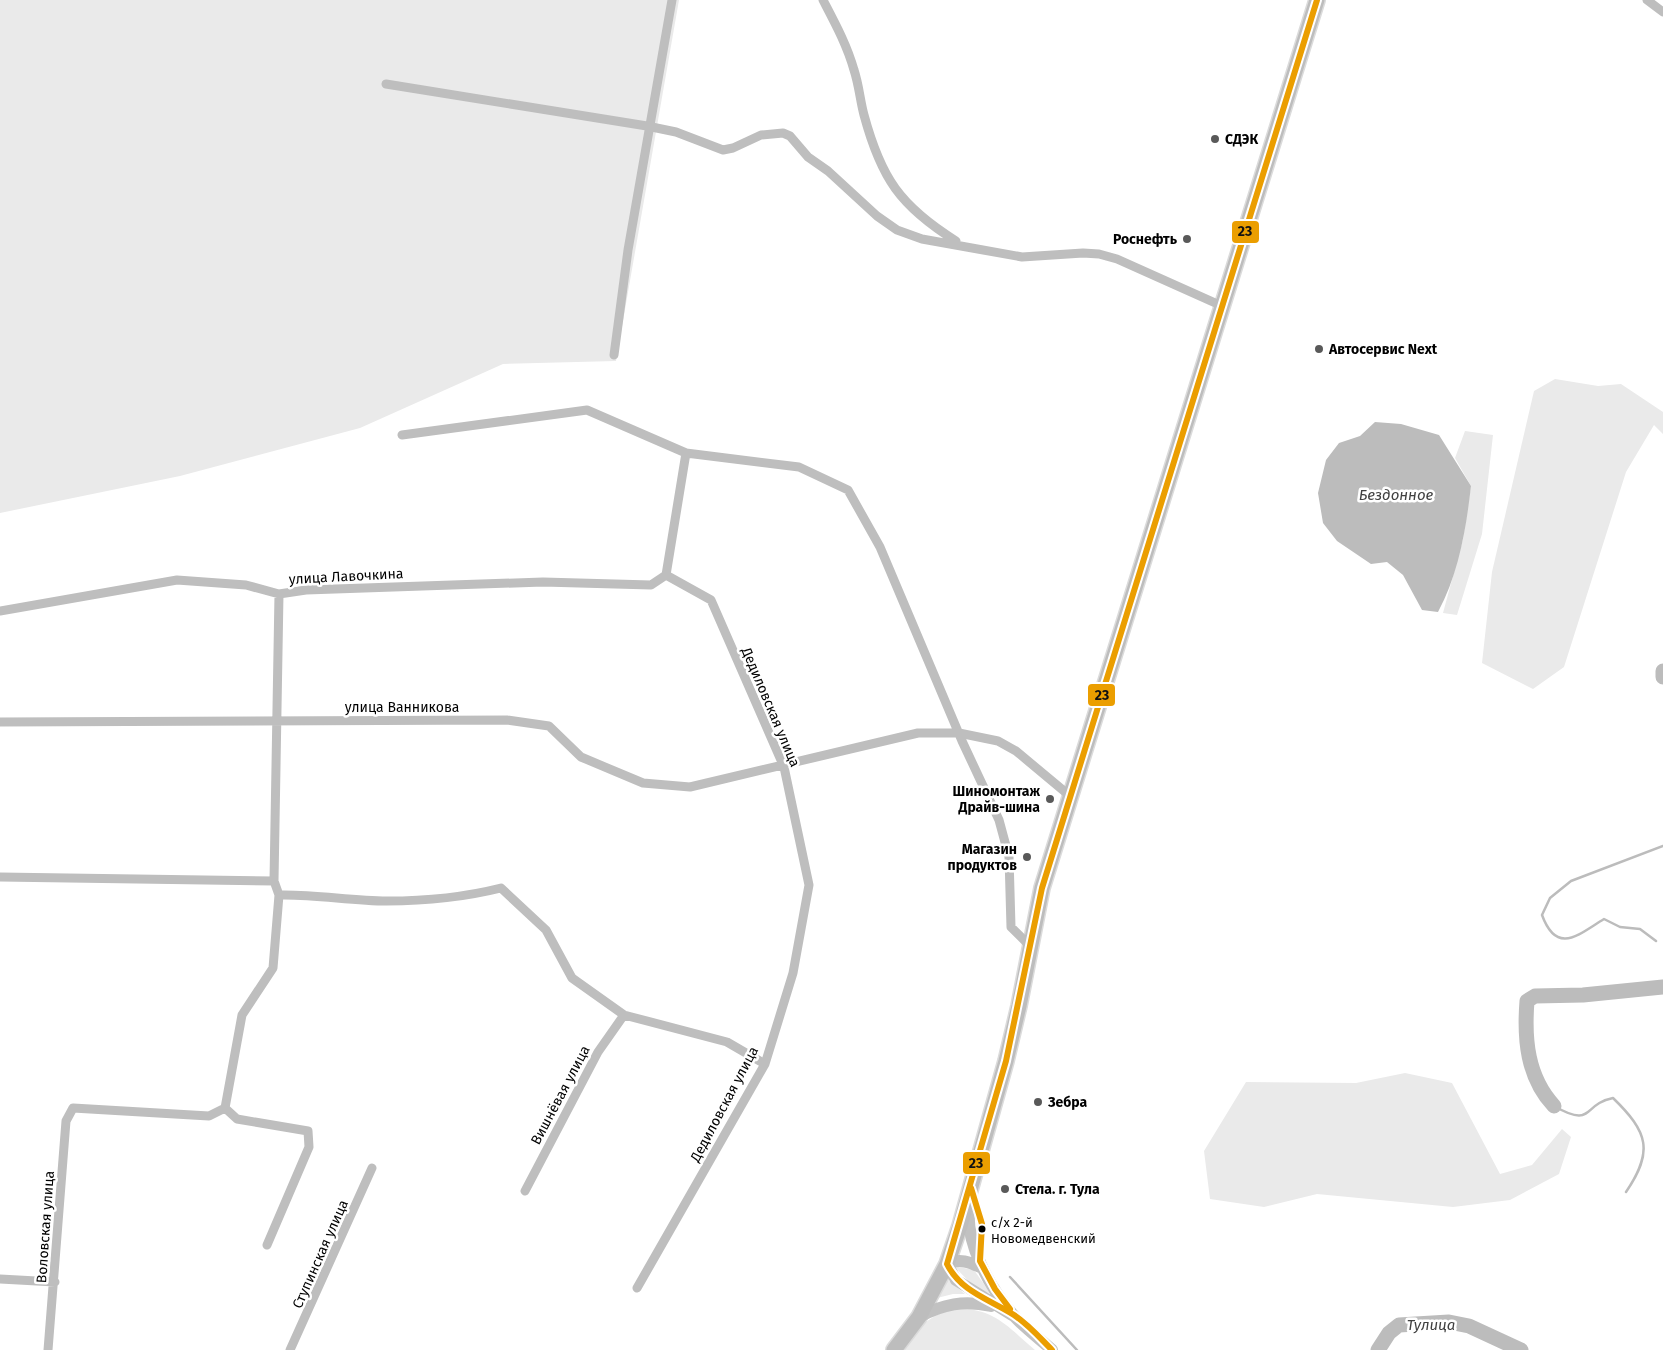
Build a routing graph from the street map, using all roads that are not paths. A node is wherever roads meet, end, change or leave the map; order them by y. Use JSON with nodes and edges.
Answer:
{"nodes":[{"id":1,"x":672,"y":0,"type":"edge"},
{"id":2,"x":823,"y":0,"type":"edge"},
{"id":3,"x":1317,"y":0,"type":"edge"},
{"id":4,"x":1647,"y":0,"type":"edge"},
{"id":5,"x":1663,"y":12,"type":"edge"},
{"id":6,"x":386,"y":84,"type":"dead end"},
{"id":7,"x":650,"y":127,"type":"junction"},
{"id":8,"x":961,"y":244,"type":"junction"},
{"id":9,"x":1222,"y":306,"type":"junction"},
{"id":10,"x":614,"y":355,"type":"dead end"},
{"id":11,"x":402,"y":435,"type":"dead end"},
{"id":12,"x":686,"y":453,"type":"junction"},
{"id":13,"x":666,"y":575,"type":"junction"},
{"id":14,"x":279,"y":594,"type":"junction"},
{"id":15,"x":0,"y":611,"type":"edge"},
{"id":16,"x":277,"y":721,"type":"junction"},
{"id":17,"x":0,"y":722,"type":"edge"},
{"id":18,"x":959,"y":732,"type":"junction"},
{"id":19,"x":784,"y":767,"type":"junction"},
{"id":20,"x":1070,"y":796,"type":"junction"},
{"id":21,"x":0,"y":877,"type":"edge"},
{"id":22,"x":274,"y":881,"type":"junction"},
{"id":23,"x":279,"y":895,"type":"junction"},
{"id":24,"x":1029,"y":945,"type":"junction"},
{"id":25,"x":624,"y":1015,"type":"junction"},
{"id":26,"x":765,"y":1064,"type":"junction"},
{"id":27,"x":225,"y":1108,"type":"junction"},
{"id":28,"x":372,"y":1168,"type":"dead end"},
{"id":29,"x":971,"y":1185,"type":"junction"},
{"id":30,"x":524,"y":1191,"type":"dead end"},
{"id":31,"x":267,"y":1245,"type":"dead end"},
{"id":32,"x":947,"y":1264,"type":"junction"},
{"id":33,"x":982,"y":1268,"type":"junction"},
{"id":34,"x":0,"y":1279,"type":"edge"},
{"id":35,"x":55,"y":1282,"type":"junction"},
{"id":36,"x":637,"y":1288,"type":"dead end"},
{"id":37,"x":998,"y":1308,"type":"junction"},
{"id":38,"x":1014,"y":1316,"type":"junction"},
{"id":39,"x":919,"y":1317,"type":"junction"},
{"id":40,"x":48,"y":1350,"type":"edge"},
{"id":41,"x":290,"y":1350,"type":"edge"},
{"id":42,"x":894,"y":1350,"type":"edge"},
{"id":43,"x":1052,"y":1350,"type":"edge"}],
"edges":[{"from":1,"to":7,"type":"street"},
{"from":2,"to":8,"type":"street"},
{"from":3,"to":9,"type":"main road"},
{"from":4,"to":5,"type":"street"},
{"from":6,"to":7,"type":"street"},
{"from":7,"to":8,"type":"street"},
{"from":7,"to":10,"type":"street"},
{"from":8,"to":9,"type":"street"},
{"from":9,"to":20,"type":"main road"},
{"from":11,"to":12,"type":"street"},
{"from":12,"to":13,"type":"street"},
{"from":12,"to":18,"type":"street"},
{"from":13,"to":14,"type":"street","name":"улица Лавочкина"},
{"from":13,"to":19,"type":"street","name":"Дедиловская улица"},
{"from":14,"to":15,"type":"street","name":"улица Лавочкина"},
{"from":14,"to":16,"type":"street"},
{"from":16,"to":17,"type":"street","name":"улица Ванникова"},
{"from":16,"to":19,"type":"street","name":"улица Ванникова"},
{"from":16,"to":22,"type":"street"},
{"from":18,"to":19,"type":"street","name":"улица Ванникова"},
{"from":18,"to":20,"type":"street","name":"улица Ванникова"},
{"from":18,"to":24,"type":"street"},
{"from":19,"to":26,"type":"street","name":"Дедиловская улица"},
{"from":20,"to":24,"type":"main road"},
{"from":21,"to":22,"type":"street"},
{"from":22,"to":23,"type":"street"},
{"from":23,"to":25,"type":"street"},
{"from":23,"to":27,"type":"street"},
{"from":24,"to":29,"type":"main road"},
{"from":25,"to":26,"type":"street"},
{"from":25,"to":30,"type":"street","name":"Вишнёвая улица"},
{"from":26,"to":36,"type":"street","name":"Дедиловская улица"},
{"from":27,"to":31,"type":"street"},
{"from":27,"to":35,"type":"street","name":"Воловская улица"},
{"from":28,"to":41,"type":"street","name":"Ступинская улица"},
{"from":29,"to":32,"type":"main road"},
{"from":29,"to":33,"type":"main road"},
{"from":32,"to":33,"type":"main road"},
{"from":32,"to":37,"type":"main road"},
{"from":32,"to":39,"type":"main road"},
{"from":33,"to":38,"type":"main road"},
{"from":34,"to":35,"type":"street"},
{"from":35,"to":40,"type":"street","name":"Воловская улица"},
{"from":37,"to":38,"type":"main road"},
{"from":37,"to":39,"type":"main road"},
{"from":38,"to":43,"type":"main road"},
{"from":39,"to":42,"type":"main road"}]}
